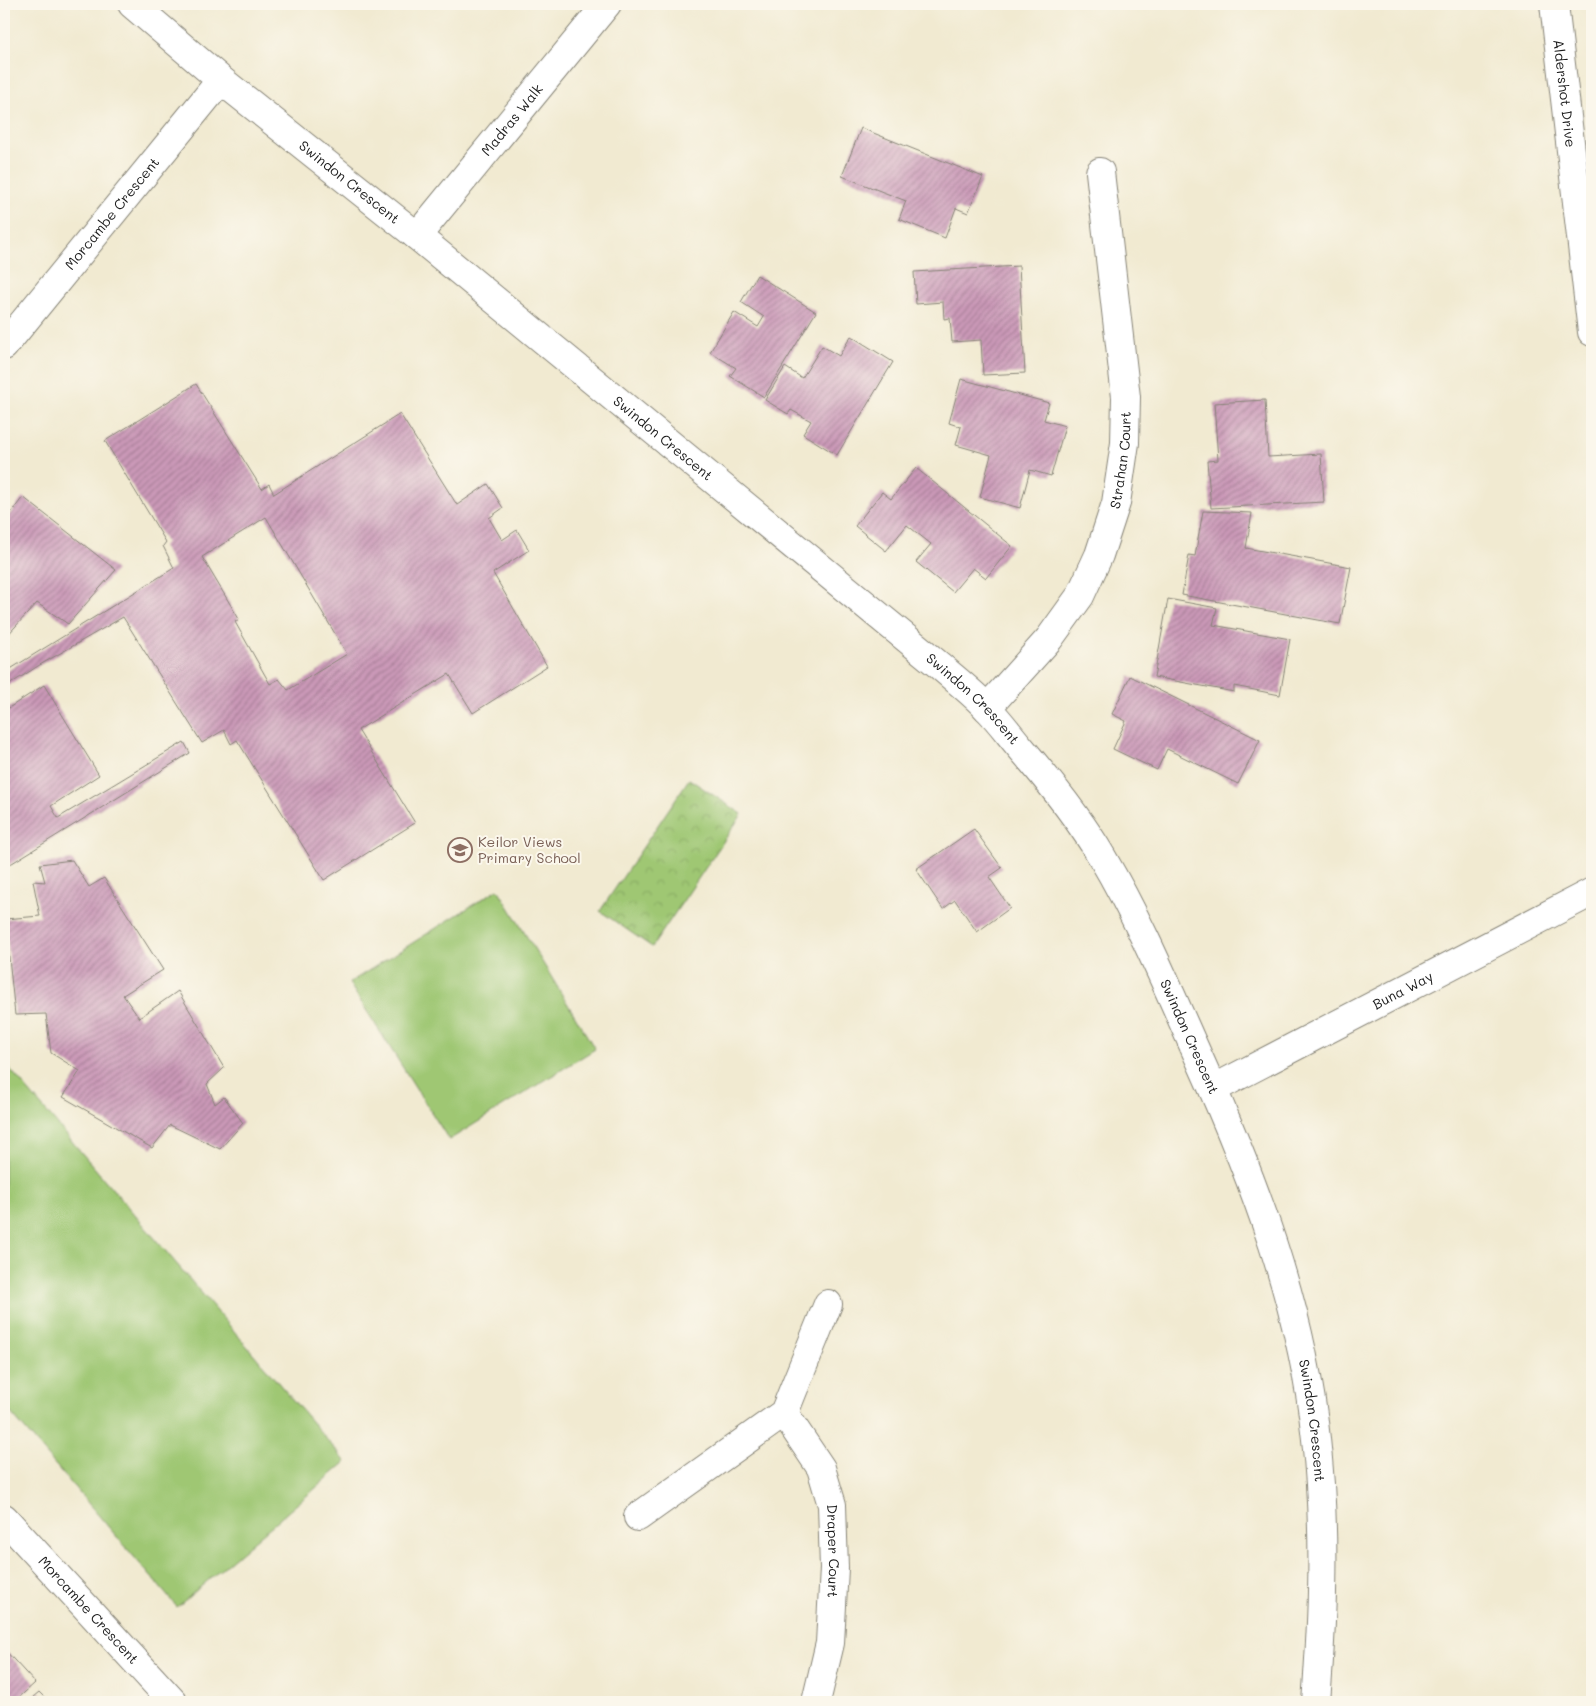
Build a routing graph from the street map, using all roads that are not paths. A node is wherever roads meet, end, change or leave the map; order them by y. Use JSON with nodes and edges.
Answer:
{"nodes":[{"id":1,"x":132,"y":4,"type":"edge"},
{"id":2,"x":607,"y":4,"type":"edge"},
{"id":3,"x":1554,"y":4,"type":"edge"},
{"id":4,"x":221,"y":80,"type":"junction"},
{"id":5,"x":1100,"y":172,"type":"dead end"},
{"id":6,"x":417,"y":236,"type":"junction"},
{"id":7,"x":1590,"y":297,"type":"edge"},
{"id":8,"x":1592,"y":332,"type":"edge"},
{"id":9,"x":4,"y":346,"type":"edge"},
{"id":10,"x":987,"y":708,"type":"junction"},
{"id":11,"x":1592,"y":892,"type":"edge"},
{"id":12,"x":1213,"y":1089,"type":"junction"},
{"id":13,"x":828,"y":1304,"type":"dead end"},
{"id":14,"x":784,"y":1413,"type":"junction"},
{"id":15,"x":638,"y":1517,"type":"dead end"},
{"id":16,"x":4,"y":1518,"type":"edge"},
{"id":17,"x":173,"y":1702,"type":"edge"},
{"id":18,"x":816,"y":1702,"type":"edge"},
{"id":19,"x":1316,"y":1702,"type":"edge"}],
"edges":[{"from":1,"to":4,"type":"street","name":"Swindon Crescent"},
{"from":2,"to":6,"type":"street","name":"Madras Walk"},
{"from":3,"to":7,"type":"street","name":"Aldershot Drive"},
{"from":4,"to":6,"type":"street","name":"Swindon Crescent"},
{"from":4,"to":9,"type":"street","name":"Morcambe Crescent"},
{"from":5,"to":10,"type":"street","name":"Strahan Court"},
{"from":6,"to":10,"type":"street","name":"Swindon Crescent"},
{"from":7,"to":8,"type":"street","name":"Aldershot Drive"},
{"from":10,"to":12,"type":"street","name":"Swindon Crescent"},
{"from":11,"to":12,"type":"street","name":"Buna Way"},
{"from":12,"to":19,"type":"street","name":"Swindon Crescent"},
{"from":13,"to":14,"type":"street"},
{"from":14,"to":15,"type":"street"},
{"from":14,"to":18,"type":"street","name":"Draper Court"},
{"from":16,"to":17,"type":"street","name":"Morcambe Crescent"}]}
